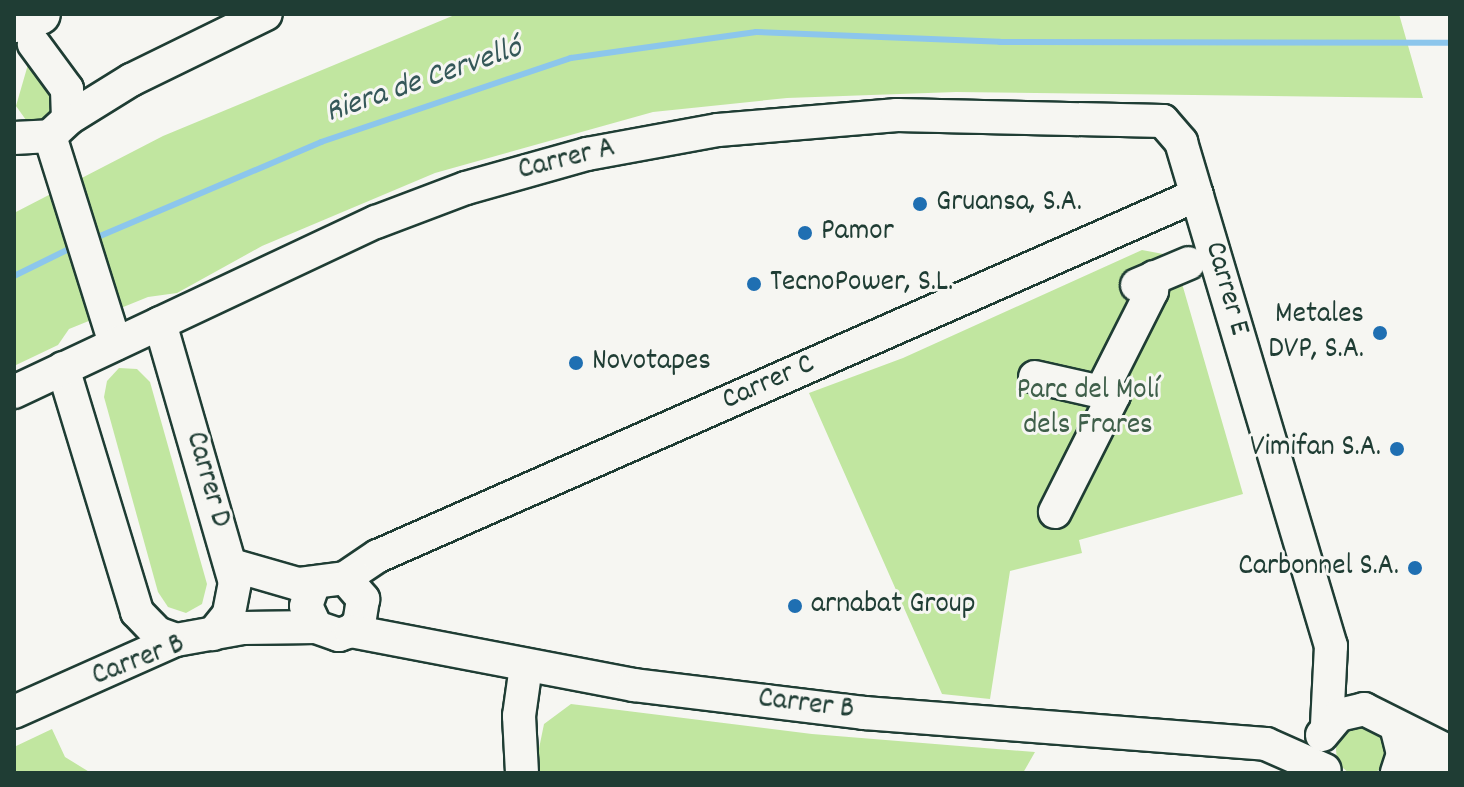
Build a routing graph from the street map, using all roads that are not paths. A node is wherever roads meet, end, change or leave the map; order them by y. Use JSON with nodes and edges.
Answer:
{"nodes":[{"id":1,"x":266,"y":14,"type":"edge"},
{"id":2,"x":23,"y":36,"type":"edge"},
{"id":3,"x":1163,"y":121,"type":"joint"},
{"id":4,"x":38,"y":137,"type":"edge"},
{"id":5,"x":1197,"y":195,"type":"junction"},
{"id":6,"x":1189,"y":263,"type":"dead end"},
{"id":7,"x":160,"y":323,"type":"junction"},
{"id":8,"x":111,"y":334,"type":"junction"},
{"id":9,"x":63,"y":368,"type":"junction"},
{"id":10,"x":1035,"y":377,"type":"dead end"},
{"id":11,"x":14,"y":392,"type":"edge"},
{"id":12,"x":1101,"y":392,"type":"junction"},
{"id":13,"x":1055,"y":512,"type":"dead end"},
{"id":14,"x":232,"y":565,"type":"junction"},
{"id":15,"x":329,"y":580,"type":"junction"},
{"id":16,"x":316,"y":627,"type":"junction"},
{"id":17,"x":351,"y":631,"type":"junction"},
{"id":18,"x":213,"y":634,"type":"junction"},
{"id":19,"x":176,"y":640,"type":"junction"},
{"id":20,"x":1331,"y":646,"type":"junction"},
{"id":21,"x":526,"y":666,"type":"junction"},
{"id":22,"x":14,"y":712,"type":"edge"},
{"id":23,"x":1387,"y":719,"type":"junction"},
{"id":24,"x":1327,"y":724,"type":"junction"},
{"id":25,"x":1266,"y":744,"type":"junction"},
{"id":26,"x":1450,"y":752,"type":"edge"},
{"id":27,"x":1450,"y":759,"type":"edge"},
{"id":28,"x":1326,"y":772,"type":"edge"},
{"id":29,"x":522,"y":773,"type":"edge"},
{"id":30,"x":1397,"y":773,"type":"edge"},
{"id":31,"x":1411,"y":773,"type":"edge"}],
"edges":[{"from":1,"to":4,"type":"street"},
{"from":2,"to":4,"type":"street"},
{"from":3,"to":5,"type":"street","name":"Carrer E"},
{"from":3,"to":7,"type":"street","name":"Carrer A"},
{"from":4,"to":8,"type":"street"},
{"from":5,"to":15,"type":"street","name":"Carrer C"},
{"from":5,"to":20,"type":"street","name":"Carrer E"},
{"from":6,"to":12,"type":"street"},
{"from":7,"to":8,"type":"street","name":"Carrer A"},
{"from":7,"to":14,"type":"street","name":"Carrer D"},
{"from":8,"to":9,"type":"street","name":"Carrer A"},
{"from":9,"to":11,"type":"street","name":"Carrer A"},
{"from":9,"to":19,"type":"street"},
{"from":10,"to":12,"type":"street"},
{"from":12,"to":13,"type":"street"},
{"from":14,"to":15,"type":"street"},
{"from":14,"to":18,"type":"street","name":"Carrer D"},
{"from":15,"to":16,"type":"street"},
{"from":15,"to":17,"type":"street"},
{"from":16,"to":17,"type":"street","name":"Carrer B"},
{"from":16,"to":18,"type":"street","name":"Carrer B"},
{"from":17,"to":21,"type":"street","name":"Carrer B"},
{"from":18,"to":19,"type":"street","name":"Carrer B"},
{"from":19,"to":22,"type":"street","name":"Carrer B"},
{"from":20,"to":23,"type":"street","name":"Carrer E"},
{"from":20,"to":24,"type":"street","name":"Carrer E"},
{"from":21,"to":25,"type":"street","name":"Carrer B"},
{"from":21,"to":29,"type":"street"},
{"from":23,"to":24,"type":"street","name":"Carrer B"},
{"from":23,"to":26,"type":"street"},
{"from":23,"to":30,"type":"street"},
{"from":24,"to":25,"type":"street","name":"Carrer B"},
{"from":24,"to":28,"type":"street","name":"Carrer E"},
{"from":25,"to":28,"type":"street","name":"Carrer B"},
{"from":27,"to":31,"type":"street"}]}
